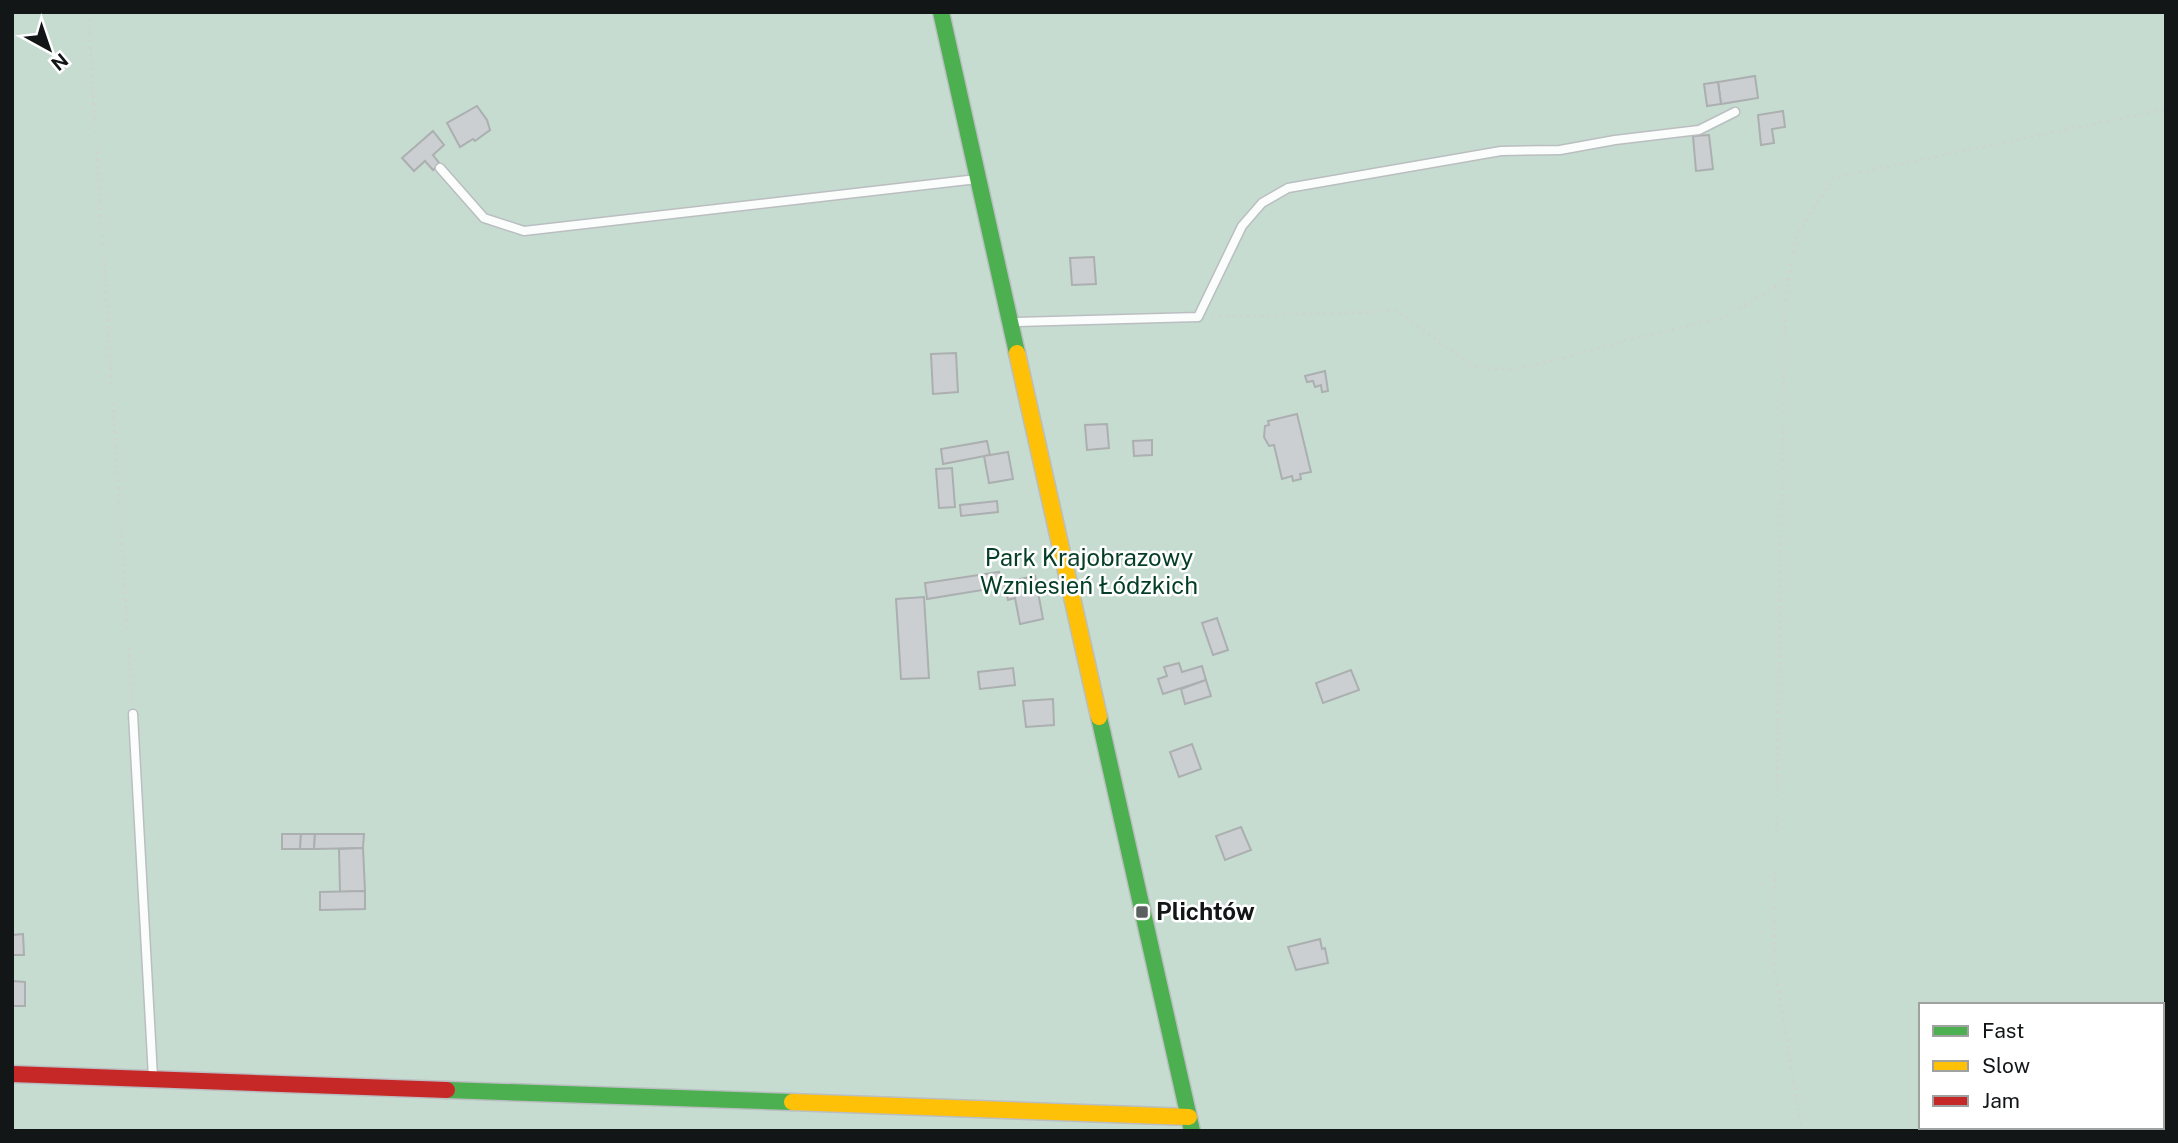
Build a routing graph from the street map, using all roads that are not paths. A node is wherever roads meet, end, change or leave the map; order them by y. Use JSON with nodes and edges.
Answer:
{"nodes":[{"id":1,"x":941,"y":12,"type":"edge"},
{"id":2,"x":1735,"y":112,"type":"dead end"},
{"id":3,"x":440,"y":169,"type":"dead end"},
{"id":4,"x":978,"y":179,"type":"junction"},
{"id":5,"x":1010,"y":322,"type":"junction"},
{"id":6,"x":133,"y":714,"type":"road end"},
{"id":7,"x":12,"y":1074,"type":"edge"},
{"id":8,"x":153,"y":1080,"type":"junction"},
{"id":9,"x":1191,"y":1124,"type":"edge"}],
"edges":[{"from":1,"to":4,"type":"street"},
{"from":2,"to":5,"type":"lane"},
{"from":3,"to":4,"type":"lane"},
{"from":4,"to":5,"type":"street"},
{"from":5,"to":9,"type":"street"},
{"from":6,"to":8,"type":"lane"},
{"from":7,"to":8,"type":"street"},
{"from":8,"to":9,"type":"street"}]}
